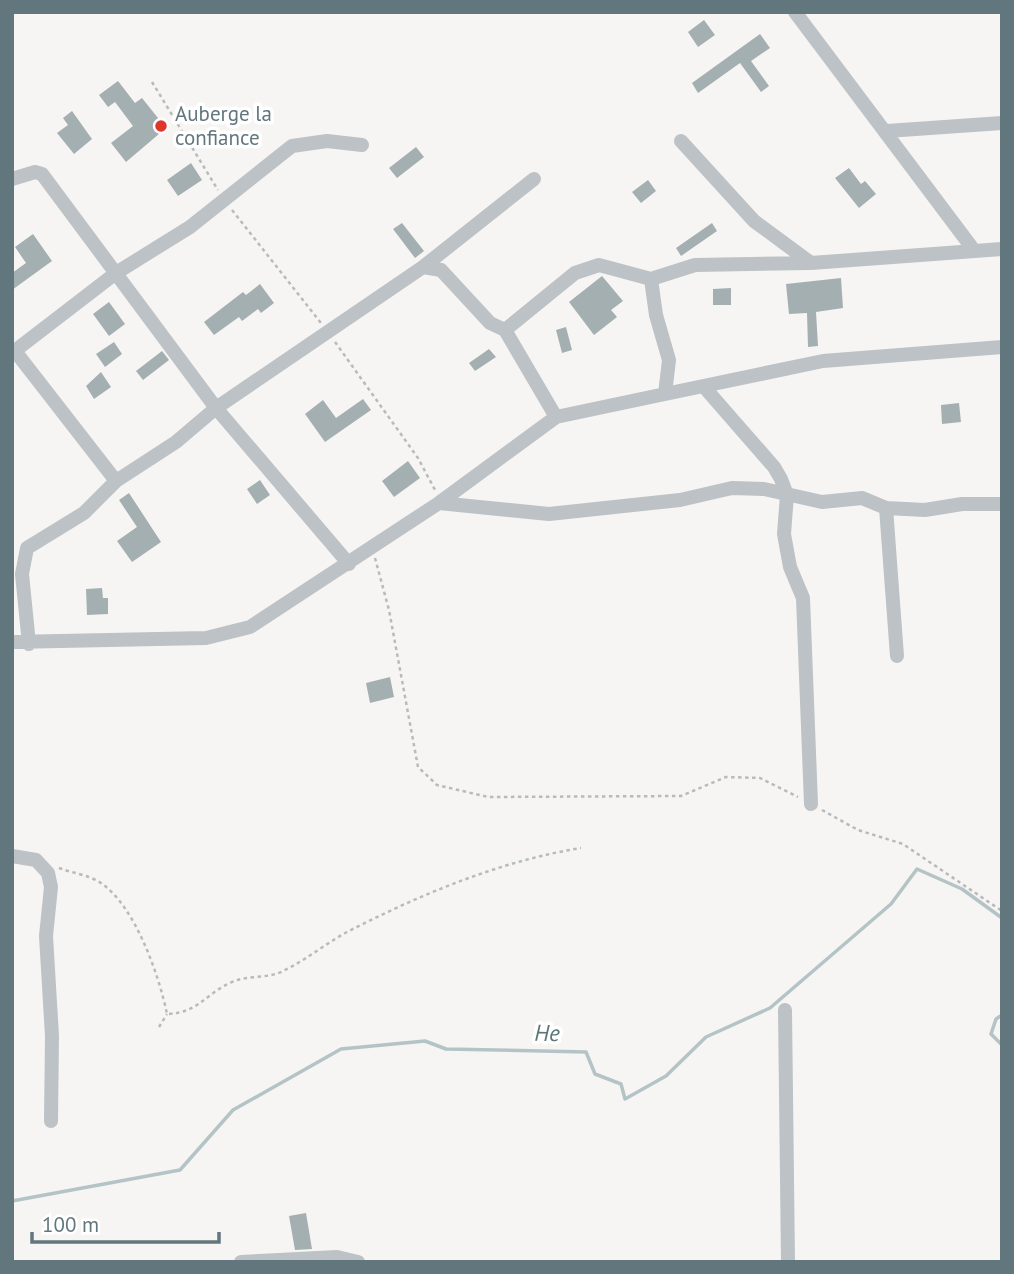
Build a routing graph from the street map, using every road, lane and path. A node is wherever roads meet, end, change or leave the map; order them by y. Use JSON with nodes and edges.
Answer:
{"nodes":[{"id":1,"x":795,"y":12,"type":"edge"},
{"id":2,"x":152,"y":82,"type":"dead end"},
{"id":3,"x":1002,"y":123,"type":"edge"},
{"id":4,"x":887,"y":131,"type":"junction"},
{"id":5,"x":681,"y":141,"type":"dead end"},
{"id":6,"x":362,"y":145,"type":"dead end"},
{"id":7,"x":12,"y":178,"type":"edge"},
{"id":8,"x":534,"y":179,"type":"dead end"},
{"id":9,"x":224,"y":199,"type":"junction"},
{"id":10,"x":973,"y":249,"type":"junction"},
{"id":11,"x":1002,"y":249,"type":"edge"},
{"id":12,"x":811,"y":263,"type":"junction"},
{"id":13,"x":423,"y":267,"type":"junction"},
{"id":14,"x":116,"y":274,"type":"junction"},
{"id":15,"x":651,"y":279,"type":"junction"},
{"id":16,"x":505,"y":330,"type":"junction"},
{"id":17,"x":329,"y":334,"type":"junction"},
{"id":18,"x":1002,"y":347,"type":"edge"},
{"id":19,"x":14,"y":352,"type":"edge"},
{"id":20,"x":705,"y":388,"type":"junction"},
{"id":21,"x":665,"y":394,"type":"junction"},
{"id":22,"x":216,"y":408,"type":"junction"},
{"id":23,"x":556,"y":417,"type":"junction"},
{"id":24,"x":116,"y":481,"type":"junction"},
{"id":25,"x":787,"y":495,"type":"junction"},
{"id":26,"x":439,"y":503,"type":"junction"},
{"id":27,"x":1002,"y":504,"type":"edge"},
{"id":28,"x":886,"y":508,"type":"junction"},
{"id":29,"x":372,"y":545,"type":"junction"},
{"id":30,"x":349,"y":564,"type":"junction"},
{"id":31,"x":12,"y":642,"type":"edge"},
{"id":32,"x":29,"y":644,"type":"junction"},
{"id":33,"x":897,"y":656,"type":"dead end"},
{"id":34,"x":811,"y":804,"type":"junction"},
{"id":35,"x":581,"y":848,"type":"dead end"},
{"id":36,"x":12,"y":856,"type":"edge"},
{"id":37,"x":36,"y":860,"type":"junction"},
{"id":38,"x":1002,"y":911,"type":"edge"},
{"id":39,"x":785,"y":1010,"type":"dead end"},
{"id":40,"x":167,"y":1014,"type":"junction"},
{"id":41,"x":159,"y":1027,"type":"dead end"},
{"id":42,"x":51,"y":1121,"type":"dead end"},
{"id":43,"x":241,"y":1262,"type":"edge"},
{"id":44,"x":358,"y":1262,"type":"edge"},
{"id":45,"x":788,"y":1262,"type":"edge"}],
"edges":[{"from":1,"to":4,"type":"street"},
{"from":2,"to":9,"type":"path"},
{"from":3,"to":4,"type":"street"},
{"from":4,"to":10,"type":"street"},
{"from":5,"to":12,"type":"street"},
{"from":6,"to":9,"type":"street"},
{"from":7,"to":14,"type":"street"},
{"from":8,"to":13,"type":"street"},
{"from":9,"to":14,"type":"street"},
{"from":9,"to":17,"type":"path"},
{"from":10,"to":11,"type":"street"},
{"from":10,"to":12,"type":"street"},
{"from":12,"to":15,"type":"street"},
{"from":13,"to":16,"type":"street"},
{"from":13,"to":17,"type":"street"},
{"from":14,"to":19,"type":"street"},
{"from":14,"to":22,"type":"street"},
{"from":15,"to":16,"type":"street"},
{"from":15,"to":21,"type":"street"},
{"from":16,"to":23,"type":"street"},
{"from":17,"to":22,"type":"street"},
{"from":17,"to":26,"type":"path"},
{"from":18,"to":20,"type":"street"},
{"from":19,"to":24,"type":"street"},
{"from":20,"to":21,"type":"street"},
{"from":20,"to":25,"type":"street"},
{"from":21,"to":23,"type":"street"},
{"from":22,"to":24,"type":"street"},
{"from":22,"to":30,"type":"street"},
{"from":23,"to":26,"type":"street"},
{"from":24,"to":32,"type":"street"},
{"from":25,"to":26,"type":"street"},
{"from":25,"to":28,"type":"street"},
{"from":25,"to":34,"type":"street"},
{"from":26,"to":29,"type":"street"},
{"from":27,"to":28,"type":"street"},
{"from":28,"to":33,"type":"street"},
{"from":29,"to":30,"type":"street"},
{"from":29,"to":34,"type":"path"},
{"from":30,"to":32,"type":"street"},
{"from":31,"to":32,"type":"street"},
{"from":34,"to":38,"type":"path"},
{"from":35,"to":40,"type":"path"},
{"from":36,"to":37,"type":"street"},
{"from":37,"to":40,"type":"path"},
{"from":37,"to":42,"type":"street"},
{"from":39,"to":45,"type":"street"},
{"from":40,"to":41,"type":"path"},
{"from":43,"to":44,"type":"street"}]}
